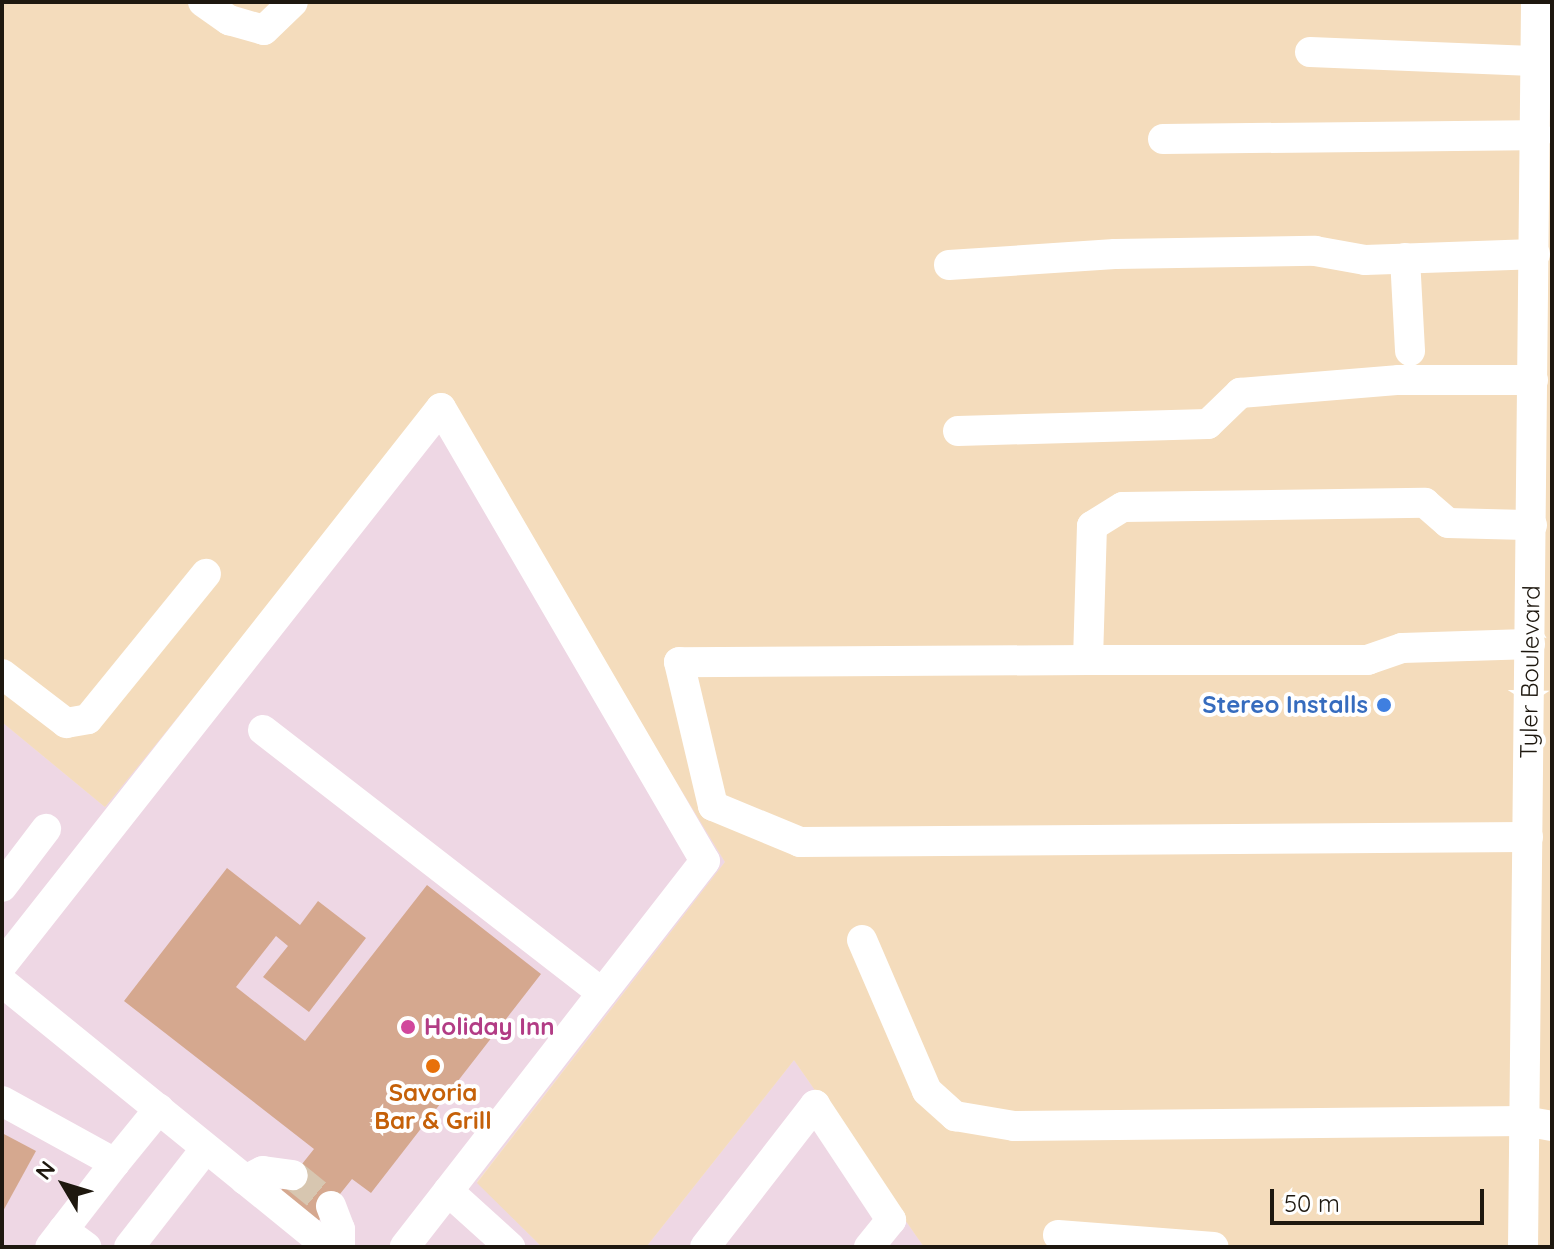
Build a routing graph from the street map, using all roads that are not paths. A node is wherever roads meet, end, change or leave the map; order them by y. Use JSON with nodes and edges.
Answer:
{"nodes":[{"id":1,"x":203,"y":2,"type":"edge"},
{"id":2,"x":293,"y":2,"type":"edge"},
{"id":3,"x":1536,"y":2,"type":"edge"},
{"id":4,"x":1310,"y":52,"type":"dead end"},
{"id":5,"x":1537,"y":61,"type":"junction"},
{"id":6,"x":1537,"y":135,"type":"junction"},
{"id":7,"x":1163,"y":139,"type":"dead end"},
{"id":8,"x":1544,"y":216,"type":"edge"},
{"id":9,"x":1535,"y":254,"type":"junction"},
{"id":10,"x":1405,"y":258,"type":"junction"},
{"id":11,"x":949,"y":265,"type":"dead end"},
{"id":12,"x":1410,"y":351,"type":"dead end"},
{"id":13,"x":1533,"y":380,"type":"junction"},
{"id":14,"x":958,"y":431,"type":"dead end"},
{"id":15,"x":1532,"y":525,"type":"junction"},
{"id":16,"x":206,"y":574,"type":"dead end"},
{"id":17,"x":1530,"y":644,"type":"junction"},
{"id":18,"x":1088,"y":660,"type":"junction"},
{"id":19,"x":2,"y":674,"type":"edge"},
{"id":20,"x":263,"y":730,"type":"dead end"},
{"id":21,"x":46,"y":829,"type":"dead end"},
{"id":22,"x":1528,"y":837,"type":"junction"},
{"id":23,"x":2,"y":887,"type":"edge"},
{"id":24,"x":1540,"y":908,"type":"edge"},
{"id":25,"x":862,"y":940,"type":"dead end"},
{"id":26,"x":2,"y":965,"type":"edge"},
{"id":27,"x":2,"y":982,"type":"edge"},
{"id":28,"x":602,"y":993,"type":"junction"},
{"id":29,"x":2,"y":1101,"type":"edge"},
{"id":30,"x":159,"y":1109,"type":"junction"},
{"id":31,"x":1538,"y":1123,"type":"edge"},
{"id":32,"x":206,"y":1148,"type":"junction"},
{"id":33,"x":115,"y":1163,"type":"junction"},
{"id":34,"x":293,"y":1175,"type":"tunnel mouth"},
{"id":35,"x":245,"y":1180,"type":"junction"},
{"id":36,"x":448,"y":1191,"type":"junction"},
{"id":37,"x":331,"y":1206,"type":"tunnel mouth"},
{"id":38,"x":1058,"y":1235,"type":"dead end"},
{"id":39,"x":67,"y":1241,"type":"edge"},
{"id":40,"x":129,"y":1247,"type":"edge"},
{"id":41,"x":328,"y":1247,"type":"edge"},
{"id":42,"x":340,"y":1247,"type":"edge"},
{"id":43,"x":405,"y":1247,"type":"edge"},
{"id":44,"x":510,"y":1247,"type":"edge"},
{"id":45,"x":705,"y":1247,"type":"edge"},
{"id":46,"x":869,"y":1247,"type":"edge"},
{"id":47,"x":1214,"y":1247,"type":"edge"},
{"id":48,"x":1523,"y":1247,"type":"edge"}],
"edges":[{"from":1,"to":2,"type":"street"},
{"from":3,"to":5,"type":"street","name":"Tyler Boulevard"},
{"from":4,"to":5,"type":"street"},
{"from":5,"to":6,"type":"street","name":"Tyler Boulevard"},
{"from":6,"to":7,"type":"street"},
{"from":6,"to":8,"type":"street","name":"Tyler Boulevard"},
{"from":8,"to":9,"type":"street","name":"Tyler Boulevard"},
{"from":9,"to":10,"type":"street"},
{"from":9,"to":13,"type":"street","name":"Tyler Boulevard"},
{"from":10,"to":11,"type":"street"},
{"from":10,"to":12,"type":"street"},
{"from":13,"to":14,"type":"street"},
{"from":13,"to":15,"type":"street","name":"Tyler Boulevard"},
{"from":15,"to":17,"type":"street","name":"Tyler Boulevard"},
{"from":15,"to":18,"type":"street"},
{"from":16,"to":19,"type":"street"},
{"from":17,"to":18,"type":"street"},
{"from":17,"to":22,"type":"street","name":"Tyler Boulevard"},
{"from":18,"to":22,"type":"street"},
{"from":20,"to":28,"type":"street"},
{"from":21,"to":23,"type":"street"},
{"from":22,"to":24,"type":"street","name":"Tyler Boulevard"},
{"from":24,"to":31,"type":"street","name":"Tyler Boulevard"},
{"from":25,"to":31,"type":"street"},
{"from":26,"to":28,"type":"street"},
{"from":27,"to":30,"type":"street"},
{"from":28,"to":36,"type":"street"},
{"from":29,"to":33,"type":"street"},
{"from":30,"to":32,"type":"street"},
{"from":30,"to":33,"type":"street"},
{"from":31,"to":48,"type":"street","name":"Tyler Boulevard"},
{"from":32,"to":35,"type":"street"},
{"from":32,"to":40,"type":"street"},
{"from":33,"to":39,"type":"street"},
{"from":34,"to":35,"type":"street"},
{"from":35,"to":41,"type":"street"},
{"from":36,"to":43,"type":"street"},
{"from":36,"to":44,"type":"street"},
{"from":37,"to":42,"type":"street"},
{"from":38,"to":47,"type":"street"},
{"from":45,"to":46,"type":"street"}]}
